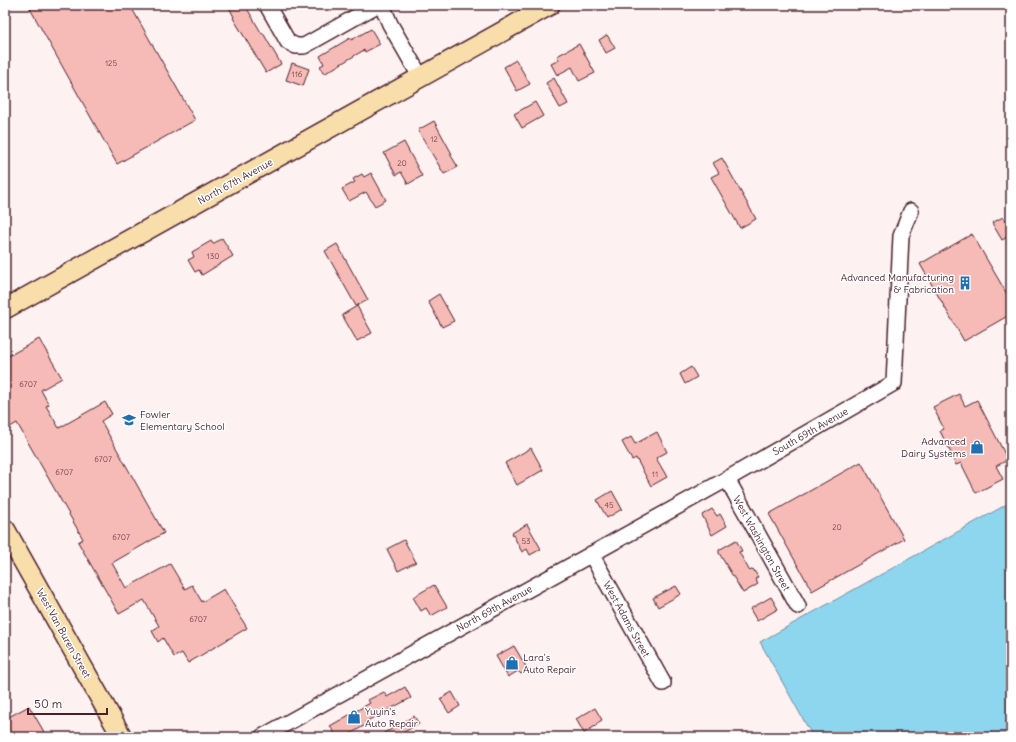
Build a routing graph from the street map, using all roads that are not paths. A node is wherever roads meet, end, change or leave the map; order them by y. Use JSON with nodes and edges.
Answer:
{"nodes":[{"id":1,"x":267,"y":5,"type":"edge"},
{"id":2,"x":377,"y":5,"type":"edge"},
{"id":3,"x":382,"y":5,"type":"edge"},
{"id":4,"x":550,"y":5,"type":"edge"},
{"id":5,"x":421,"y":78,"type":"junction"},
{"id":6,"x":911,"y":211,"type":"dead end"},
{"id":7,"x":5,"y":309,"type":"edge"},
{"id":8,"x":727,"y":479,"type":"junction"},
{"id":9,"x":5,"y":529,"type":"edge"},
{"id":10,"x":591,"y":554,"type":"junction"},
{"id":11,"x":798,"y":606,"type":"dead end"},
{"id":12,"x":663,"y":683,"type":"dead end"},
{"id":13,"x":122,"y":737,"type":"edge"},
{"id":14,"x":262,"y":737,"type":"edge"}],
"edges":[{"from":1,"to":2,"type":"street"},
{"from":3,"to":5,"type":"street"},
{"from":4,"to":5,"type":"main road","name":"North 67th Avenue"},
{"from":5,"to":7,"type":"main road","name":"North 67th Avenue"},
{"from":6,"to":8,"type":"street","name":"South 69th Avenue"},
{"from":8,"to":10,"type":"street","name":"North 69th Avenue"},
{"from":8,"to":11,"type":"street","name":"West Washington Street"},
{"from":9,"to":13,"type":"main road","name":"West Van Buren Street"},
{"from":10,"to":12,"type":"street","name":"West Adams Street"},
{"from":10,"to":14,"type":"street","name":"North 69th Avenue"}]}
